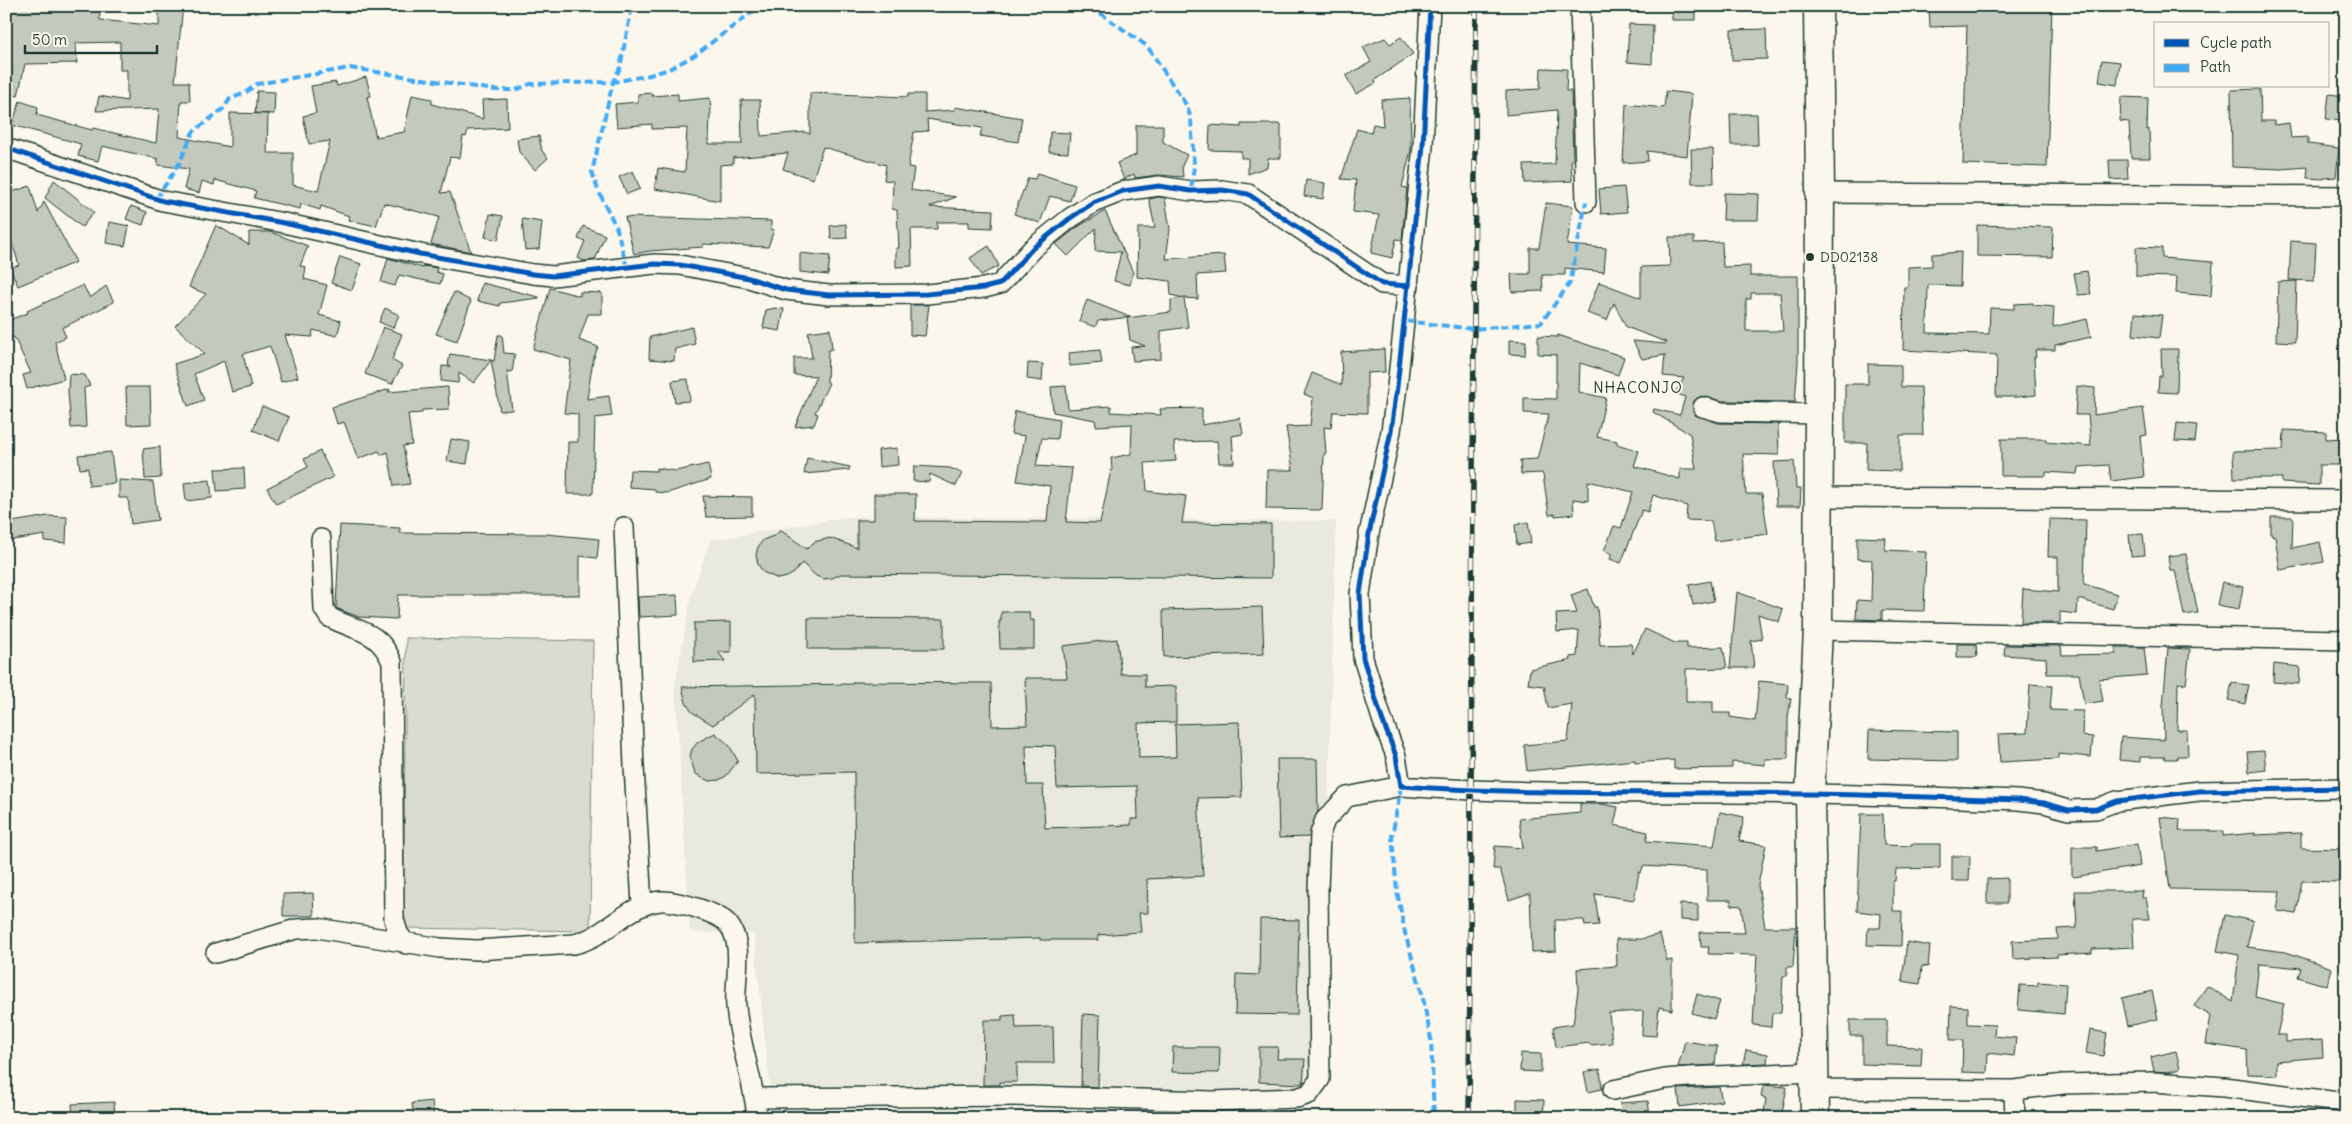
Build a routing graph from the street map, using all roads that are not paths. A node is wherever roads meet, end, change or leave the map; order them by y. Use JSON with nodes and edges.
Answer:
{"nodes":[{"id":1,"x":1430,"y":6,"type":"edge"},
{"id":2,"x":1580,"y":6,"type":"edge"},
{"id":3,"x":1818,"y":6,"type":"edge"},
{"id":4,"x":6,"y":148,"type":"edge"},
{"id":5,"x":1820,"y":193,"type":"junction"},
{"id":6,"x":2346,"y":196,"type":"edge"},
{"id":7,"x":1586,"y":202,"type":"dead end"},
{"id":8,"x":1409,"y":286,"type":"junction"},
{"id":9,"x":1703,"y":408,"type":"dead end"},
{"id":10,"x":1818,"y":414,"type":"junction"},
{"id":11,"x":1817,"y":497,"type":"junction"},
{"id":12,"x":2346,"y":500,"type":"edge"},
{"id":13,"x":624,"y":527,"type":"dead end"},
{"id":14,"x":321,"y":539,"type":"dead end"},
{"id":15,"x":1818,"y":630,"type":"junction"},
{"id":16,"x":2346,"y":640,"type":"edge"},
{"id":17,"x":1401,"y":786,"type":"junction"},
{"id":18,"x":2346,"y":788,"type":"edge"},
{"id":19,"x":1810,"y":794,"type":"junction"},
{"id":20,"x":642,"y":905,"type":"junction"},
{"id":21,"x":406,"y":944,"type":"junction"},
{"id":22,"x":216,"y":953,"type":"dead end"},
{"id":23,"x":1816,"y":1080,"type":"junction"},
{"id":24,"x":1613,"y":1090,"type":"dead end"},
{"id":25,"x":2014,"y":1090,"type":"junction"},
{"id":26,"x":755,"y":1098,"type":"junction"},
{"id":27,"x":2346,"y":1103,"type":"edge"},
{"id":28,"x":757,"y":1118,"type":"edge"},
{"id":29,"x":1815,"y":1118,"type":"edge"},
{"id":30,"x":2014,"y":1118,"type":"edge"}],
"edges":[{"from":1,"to":8,"type":"street"},
{"from":2,"to":7,"type":"street"},
{"from":3,"to":5,"type":"main road"},
{"from":4,"to":8,"type":"street"},
{"from":5,"to":6,"type":"street"},
{"from":5,"to":10,"type":"main road"},
{"from":8,"to":17,"type":"street"},
{"from":9,"to":10,"type":"street"},
{"from":10,"to":11,"type":"main road"},
{"from":11,"to":12,"type":"street"},
{"from":11,"to":15,"type":"main road"},
{"from":13,"to":20,"type":"street"},
{"from":14,"to":21,"type":"street"},
{"from":15,"to":16,"type":"street"},
{"from":15,"to":19,"type":"main road"},
{"from":17,"to":19,"type":"street"},
{"from":17,"to":26,"type":"street"},
{"from":18,"to":19,"type":"street"},
{"from":19,"to":23,"type":"main road"},
{"from":20,"to":21,"type":"street"},
{"from":20,"to":26,"type":"street"},
{"from":21,"to":22,"type":"street"},
{"from":23,"to":24,"type":"street"},
{"from":23,"to":25,"type":"street"},
{"from":23,"to":29,"type":"main road"},
{"from":25,"to":27,"type":"street"},
{"from":25,"to":30,"type":"street"},
{"from":26,"to":28,"type":"street"}]}
